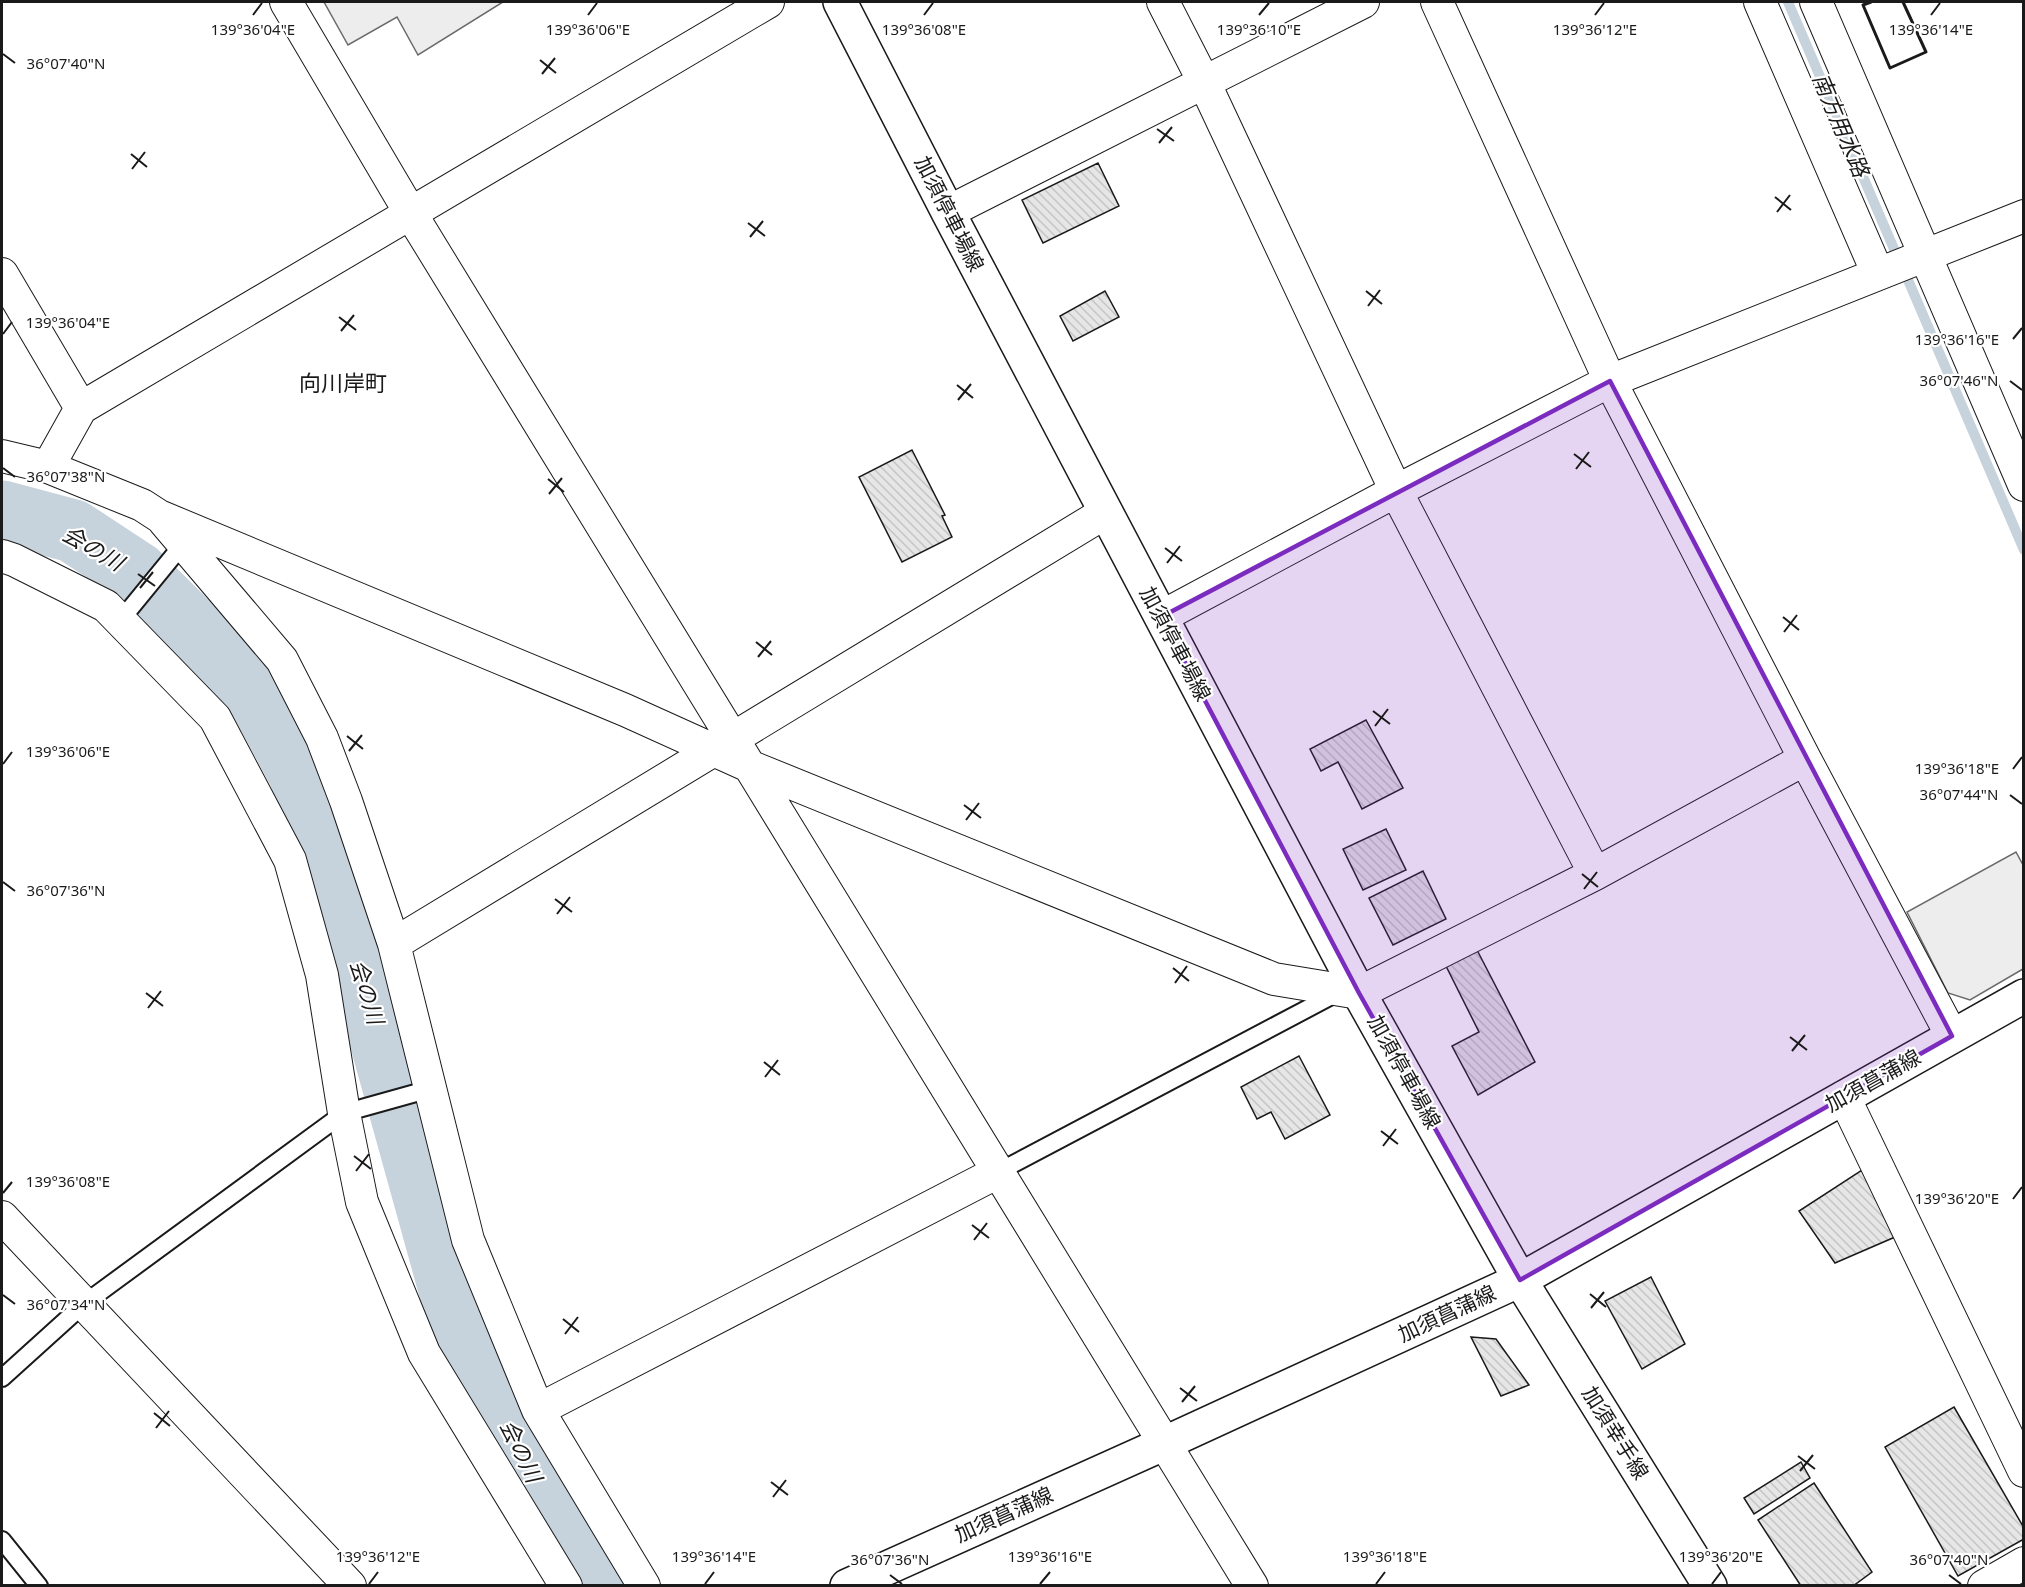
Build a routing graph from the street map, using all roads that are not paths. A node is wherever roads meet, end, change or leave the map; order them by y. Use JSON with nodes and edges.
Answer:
{"nodes":[{"id":1,"x":286,"y":2,"type":"edge"},
{"id":2,"x":768,"y":2,"type":"edge"},
{"id":3,"x":840,"y":2,"type":"edge"},
{"id":4,"x":1163,"y":2,"type":"edge"},
{"id":5,"x":1363,"y":2,"type":"edge"},
{"id":6,"x":1437,"y":2,"type":"edge"},
{"id":7,"x":1760,"y":2,"type":"edge"},
{"id":8,"x":1816,"y":2,"type":"edge"},
{"id":9,"x":1204,"y":82,"type":"junction"},
{"id":10,"x":948,"y":213,"type":"junction"},
{"id":11,"x":411,"y":214,"type":"junction"},
{"id":12,"x":2024,"y":216,"type":"edge"},
{"id":13,"x":1925,"y":255,"type":"junction"},
{"id":14,"x":2,"y":274,"type":"edge"},
{"id":15,"x":1878,"y":274,"type":"junction"},
{"id":16,"x":1610,"y":381,"type":"junction"},
{"id":17,"x":81,"y":408,"type":"junction"},
{"id":18,"x":2,"y":456,"type":"edge"},
{"id":19,"x":48,"y":467,"type":"junction"},
{"id":20,"x":2024,"y":485,"type":"edge"},
{"id":21,"x":1396,"y":491,"type":"junction"},
{"id":22,"x":1106,"y":512,"type":"junction"},
{"id":23,"x":159,"y":516,"type":"junction"},
{"id":24,"x":183,"y":544,"type":"junction"},
{"id":25,"x":2,"y":556,"type":"edge"},
{"id":26,"x":1161,"y":617,"type":"junction"},
{"id":27,"x":120,"y":621,"type":"junction"},
{"id":28,"x":732,"y":752,"type":"junction"},
{"id":29,"x":1805,"y":759,"type":"junction"},
{"id":30,"x":1595,"y":874,"type":"junction"},
{"id":31,"x":394,"y":944,"type":"junction"},
{"id":32,"x":1351,"y":992,"type":"junction"},
{"id":33,"x":2024,"y":996,"type":"edge"},
{"id":34,"x":1953,"y":1036,"type":"junction"},
{"id":35,"x":430,"y":1089,"type":"junction"},
{"id":36,"x":1844,"y":1097,"type":"junction"},
{"id":37,"x":344,"y":1113,"type":"junction"},
{"id":38,"x":998,"y":1172,"type":"junction"},
{"id":39,"x":2,"y":1216,"type":"edge"},
{"id":40,"x":1520,"y":1280,"type":"junction"},
{"id":41,"x":85,"y":1304,"type":"junction"},
{"id":42,"x":2,"y":1378,"type":"edge"},
{"id":43,"x":538,"y":1410,"type":"junction"},
{"id":44,"x":1164,"y":1444,"type":"junction"},
{"id":45,"x":2024,"y":1471,"type":"edge"},
{"id":46,"x":2,"y":1540,"type":"edge"},
{"id":47,"x":2024,"y":1563,"type":"edge"},
{"id":48,"x":39,"y":1586,"type":"edge"},
{"id":49,"x":350,"y":1586,"type":"edge"},
{"id":50,"x":566,"y":1586,"type":"edge"},
{"id":51,"x":644,"y":1586,"type":"edge"},
{"id":52,"x":847,"y":1586,"type":"edge"},
{"id":53,"x":1252,"y":1586,"type":"edge"},
{"id":54,"x":1710,"y":1586,"type":"edge"},
{"id":55,"x":1984,"y":1586,"type":"edge"}],
"edges":[{"from":1,"to":11,"type":"street"},
{"from":2,"to":11,"type":"street"},
{"from":3,"to":10,"type":"main road","name":"加須停車場線"},
{"from":4,"to":9,"type":"street"},
{"from":5,"to":9,"type":"street"},
{"from":6,"to":16,"type":"street"},
{"from":7,"to":15,"type":"street"},
{"from":8,"to":13,"type":"street"},
{"from":9,"to":10,"type":"street"},
{"from":9,"to":21,"type":"street"},
{"from":10,"to":22,"type":"main road","name":"加須停車場線"},
{"from":11,"to":17,"type":"street"},
{"from":11,"to":28,"type":"street"},
{"from":12,"to":13,"type":"street"},
{"from":13,"to":15,"type":"street"},
{"from":13,"to":20,"type":"street"},
{"from":14,"to":17,"type":"street"},
{"from":15,"to":16,"type":"street"},
{"from":16,"to":21,"type":"street"},
{"from":16,"to":29,"type":"street"},
{"from":17,"to":19,"type":"street"},
{"from":18,"to":19,"type":"street"},
{"from":19,"to":23,"type":"street"},
{"from":21,"to":26,"type":"street"},
{"from":21,"to":30,"type":"street"},
{"from":22,"to":26,"type":"main road","name":"加須停車場線"},
{"from":22,"to":28,"type":"street"},
{"from":23,"to":24,"type":"street"},
{"from":23,"to":28,"type":"street"},
{"from":24,"to":27,"type":"lane"},
{"from":24,"to":31,"type":"street"},
{"from":25,"to":27,"type":"street"},
{"from":26,"to":32,"type":"main road","name":"加須停車場線"},
{"from":27,"to":37,"type":"street"},
{"from":28,"to":31,"type":"street"},
{"from":28,"to":32,"type":"street"},
{"from":28,"to":38,"type":"street"},
{"from":29,"to":30,"type":"street"},
{"from":29,"to":34,"type":"street"},
{"from":30,"to":32,"type":"street"},
{"from":31,"to":35,"type":"street"},
{"from":32,"to":38,"type":"lane"},
{"from":32,"to":40,"type":"main road","name":"加須停車場線"},
{"from":33,"to":34,"type":"main road","name":"加須菖蒲線"},
{"from":34,"to":36,"type":"main road","name":"加須菖蒲線"},
{"from":35,"to":37,"type":"lane"},
{"from":35,"to":43,"type":"street"},
{"from":36,"to":40,"type":"main road","name":"加須菖蒲線"},
{"from":36,"to":45,"type":"street"},
{"from":37,"to":41,"type":"lane"},
{"from":37,"to":50,"type":"street"},
{"from":38,"to":43,"type":"street"},
{"from":38,"to":44,"type":"street"},
{"from":39,"to":41,"type":"street"},
{"from":40,"to":44,"type":"main road","name":"加須菖蒲線"},
{"from":40,"to":54,"type":"main road","name":"加須幸手線"},
{"from":41,"to":42,"type":"lane"},
{"from":41,"to":49,"type":"street"},
{"from":43,"to":51,"type":"street"},
{"from":44,"to":52,"type":"main road","name":"加須菖蒲線"},
{"from":44,"to":53,"type":"street"},
{"from":46,"to":48,"type":"lane"},
{"from":47,"to":55,"type":"street"}]}
